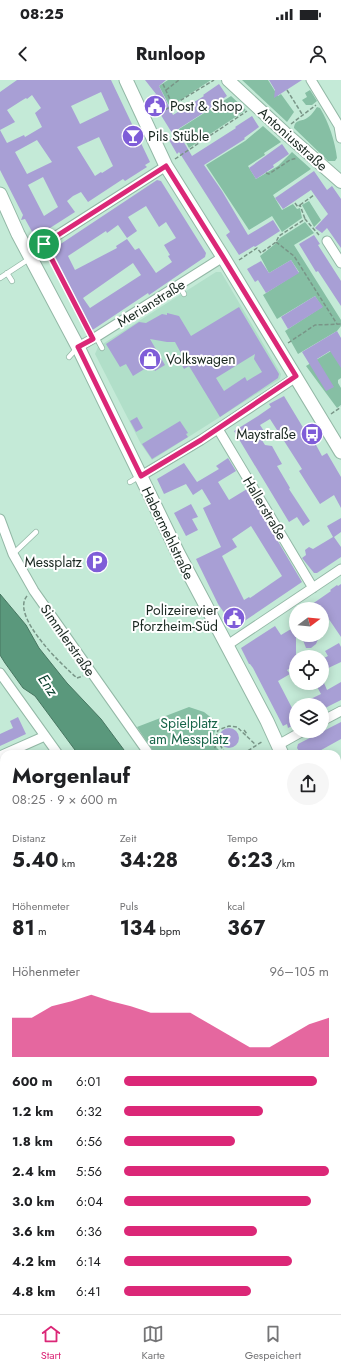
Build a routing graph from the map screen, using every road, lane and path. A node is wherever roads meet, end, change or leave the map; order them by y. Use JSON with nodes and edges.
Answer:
{"nodes":[{"id":1,"x":126,"y":80,"type":"edge"},
{"id":2,"x":179,"y":80,"type":"edge"},
{"id":3,"x":214,"y":80,"type":"edge"},
{"id":4,"x":228,"y":80,"type":"edge"},
{"id":5,"x":311,"y":80,"type":"edge"},
{"id":6,"x":163,"y":84,"type":"dead end"},
{"id":7,"x":166,"y":90,"type":"junction"},
{"id":8,"x":287,"y":90,"type":"dead end"},
{"id":9,"x":324,"y":101,"type":"junction"},
{"id":10,"x":173,"y":106,"type":"junction"},
{"id":11,"x":255,"y":106,"type":"junction"},
{"id":12,"x":302,"y":114,"type":"junction"},
{"id":13,"x":145,"y":122,"type":"junction"},
{"id":14,"x":284,"y":132,"type":"junction"},
{"id":15,"x":341,"y":138,"type":"edge"},
{"id":16,"x":308,"y":153,"type":"junction"},
{"id":17,"x":166,"y":166,"type":"junction"},
{"id":18,"x":266,"y":173,"type":"dead end"},
{"id":19,"x":341,"y":182,"type":"edge"},
{"id":20,"x":0,"y":194,"type":"edge"},
{"id":21,"x":314,"y":195,"type":"dead end"},
{"id":22,"x":295,"y":203,"type":"dead end"},
{"id":23,"x":300,"y":205,"type":"junction"},
{"id":24,"x":0,"y":210,"type":"edge"},
{"id":25,"x":305,"y":219,"type":"junction"},
{"id":26,"x":18,"y":234,"type":"junction"},
{"id":27,"x":327,"y":241,"type":"joint"},
{"id":28,"x":276,"y":242,"type":"junction"},
{"id":29,"x":44,"y":244,"type":"junction"},
{"id":30,"x":29,"y":256,"type":"junction"},
{"id":31,"x":226,"y":262,"type":"junction"},
{"id":32,"x":341,"y":263,"type":"edge"},
{"id":33,"x":7,"y":273,"type":"junction"},
{"id":34,"x":0,"y":278,"type":"edge"},
{"id":35,"x":12,"y":280,"type":"dead end"},
{"id":36,"x":179,"y":286,"type":"junction"},
{"id":37,"x":184,"y":294,"type":"dead end"},
{"id":38,"x":337,"y":324,"type":"junction"},
{"id":39,"x":341,"y":324,"type":"edge"},
{"id":40,"x":95,"y":338,"type":"junction"},
{"id":41,"x":292,"y":340,"type":"dead end"},
{"id":42,"x":78,"y":347,"type":"junction"},
{"id":43,"x":102,"y":348,"type":"dead end"},
{"id":44,"x":69,"y":357,"type":"dead end"},
{"id":45,"x":296,"y":376,"type":"junction"},
{"id":46,"x":341,"y":407,"type":"edge"},
{"id":47,"x":338,"y":409,"type":"dead end"},
{"id":48,"x":218,"y":429,"type":"junction"},
{"id":49,"x":341,"y":452,"type":"edge"},
{"id":50,"x":135,"y":479,"type":"junction"},
{"id":51,"x":0,"y":519,"type":"edge"},
{"id":52,"x":36,"y":532,"type":"dead end"},
{"id":53,"x":13,"y":554,"type":"junction"},
{"id":54,"x":341,"y":568,"type":"edge"},
{"id":55,"x":313,"y":588,"type":"junction"},
{"id":56,"x":34,"y":592,"type":"junction"},
{"id":57,"x":226,"y":646,"type":"junction"},
{"id":58,"x":0,"y":673,"type":"edge"},
{"id":59,"x":83,"y":676,"type":"dead end"},
{"id":60,"x":341,"y":711,"type":"edge"},
{"id":61,"x":329,"y":717,"type":"edge"},
{"id":62,"x":244,"y":730,"type":"dead end"},
{"id":63,"x":45,"y":736,"type":"junction"},
{"id":64,"x":248,"y":736,"type":"junction"},
{"id":65,"x":290,"y":738,"type":"edge"},
{"id":66,"x":217,"y":743,"type":"junction"},
{"id":67,"x":278,"y":744,"type":"edge"},
{"id":68,"x":256,"y":745,"type":"junction"},
{"id":69,"x":14,"y":750,"type":"edge"},
{"id":70,"x":55,"y":750,"type":"edge"},
{"id":71,"x":146,"y":750,"type":"edge"},
{"id":72,"x":214,"y":750,"type":"edge"},
{"id":73,"x":223,"y":750,"type":"edge"},
{"id":74,"x":249,"y":750,"type":"edge"}],
"edges":[{"from":1,"to":13,"type":"main road"},
{"from":2,"to":7,"type":"path"},
{"from":3,"to":10,"type":"path"},
{"from":4,"to":11,"type":"street","name":"Antoniusstraße"},
{"from":5,"to":9,"type":"street"},
{"from":6,"to":7,"type":"path"},
{"from":7,"to":10,"type":"path"},
{"from":8,"to":12,"type":"path"},
{"from":9,"to":12,"type":"path"},
{"from":9,"to":15,"type":"street"},
{"from":10,"to":13,"type":"path"},
{"from":11,"to":14,"type":"street","name":"Antoniusstraße"},
{"from":11,"to":17,"type":"path"},
{"from":12,"to":14,"type":"path"},
{"from":13,"to":17,"type":"main road"},
{"from":14,"to":16,"type":"street","name":"Antoniusstraße"},
{"from":16,"to":18,"type":"path"},
{"from":16,"to":19,"type":"street","name":"Antoniusstraße"},
{"from":17,"to":29,"type":"street"},
{"from":17,"to":31,"type":"main road"},
{"from":20,"to":26,"type":"main road","name":"Habermehlstraße"},
{"from":21,"to":23,"type":"path"},
{"from":22,"to":23,"type":"path"},
{"from":23,"to":25,"type":"path"},
{"from":24,"to":26,"type":"main road","name":"Habermehlstraße"},
{"from":25,"to":27,"type":"path"},
{"from":25,"to":28,"type":"path"},
{"from":26,"to":30,"type":"main road","name":"Habermehlstraße"},
{"from":27,"to":32,"type":"street"},
{"from":28,"to":31,"type":"path"},
{"from":28,"to":38,"type":"path"},
{"from":29,"to":30,"type":"street"},
{"from":29,"to":40,"type":"path"},
{"from":30,"to":33,"type":"lane"},
{"from":30,"to":42,"type":"main road","name":"Habermehlstraße"},
{"from":31,"to":36,"type":"street","name":"Merianstraße"},
{"from":31,"to":45,"type":"main road"},
{"from":33,"to":34,"type":"lane"},
{"from":33,"to":35,"type":"lane"},
{"from":36,"to":37,"type":"lane"},
{"from":36,"to":40,"type":"street","name":"Merianstraße"},
{"from":38,"to":39,"type":"path"},
{"from":38,"to":41,"type":"path"},
{"from":40,"to":42,"type":"street","name":"Merianstraße"},
{"from":40,"to":43,"type":"lane"},
{"from":42,"to":44,"type":"lane"},
{"from":42,"to":50,"type":"main road","name":"Habermehlstraße"},
{"from":45,"to":48,"type":"street"},
{"from":45,"to":49,"type":"main road"},
{"from":46,"to":47,"type":"path"},
{"from":48,"to":50,"type":"street"},
{"from":48,"to":55,"type":"street","name":"Hallerstraße"},
{"from":50,"to":57,"type":"main road","name":"Habermehlstraße"},
{"from":51,"to":53,"type":"street","name":"Simmlerstraße"},
{"from":52,"to":53,"type":"lane"},
{"from":53,"to":56,"type":"street","name":"Simmlerstraße"},
{"from":54,"to":55,"type":"street"},
{"from":55,"to":57,"type":"street"},
{"from":56,"to":59,"type":"path"},
{"from":56,"to":71,"type":"street","name":"Simmlerstraße"},
{"from":57,"to":67,"type":"main road","name":"Habermehlstraße"},
{"from":58,"to":63,"type":"street"},
{"from":60,"to":61,"type":"street"},
{"from":62,"to":64,"type":"path"},
{"from":63,"to":69,"type":"street"},
{"from":63,"to":70,"type":"street"},
{"from":64,"to":66,"type":"path"},
{"from":64,"to":68,"type":"path"},
{"from":65,"to":67,"type":"street"},
{"from":66,"to":72,"type":"path"},
{"from":66,"to":73,"type":"path"},
{"from":67,"to":68,"type":"path"},
{"from":68,"to":74,"type":"path"}]}
